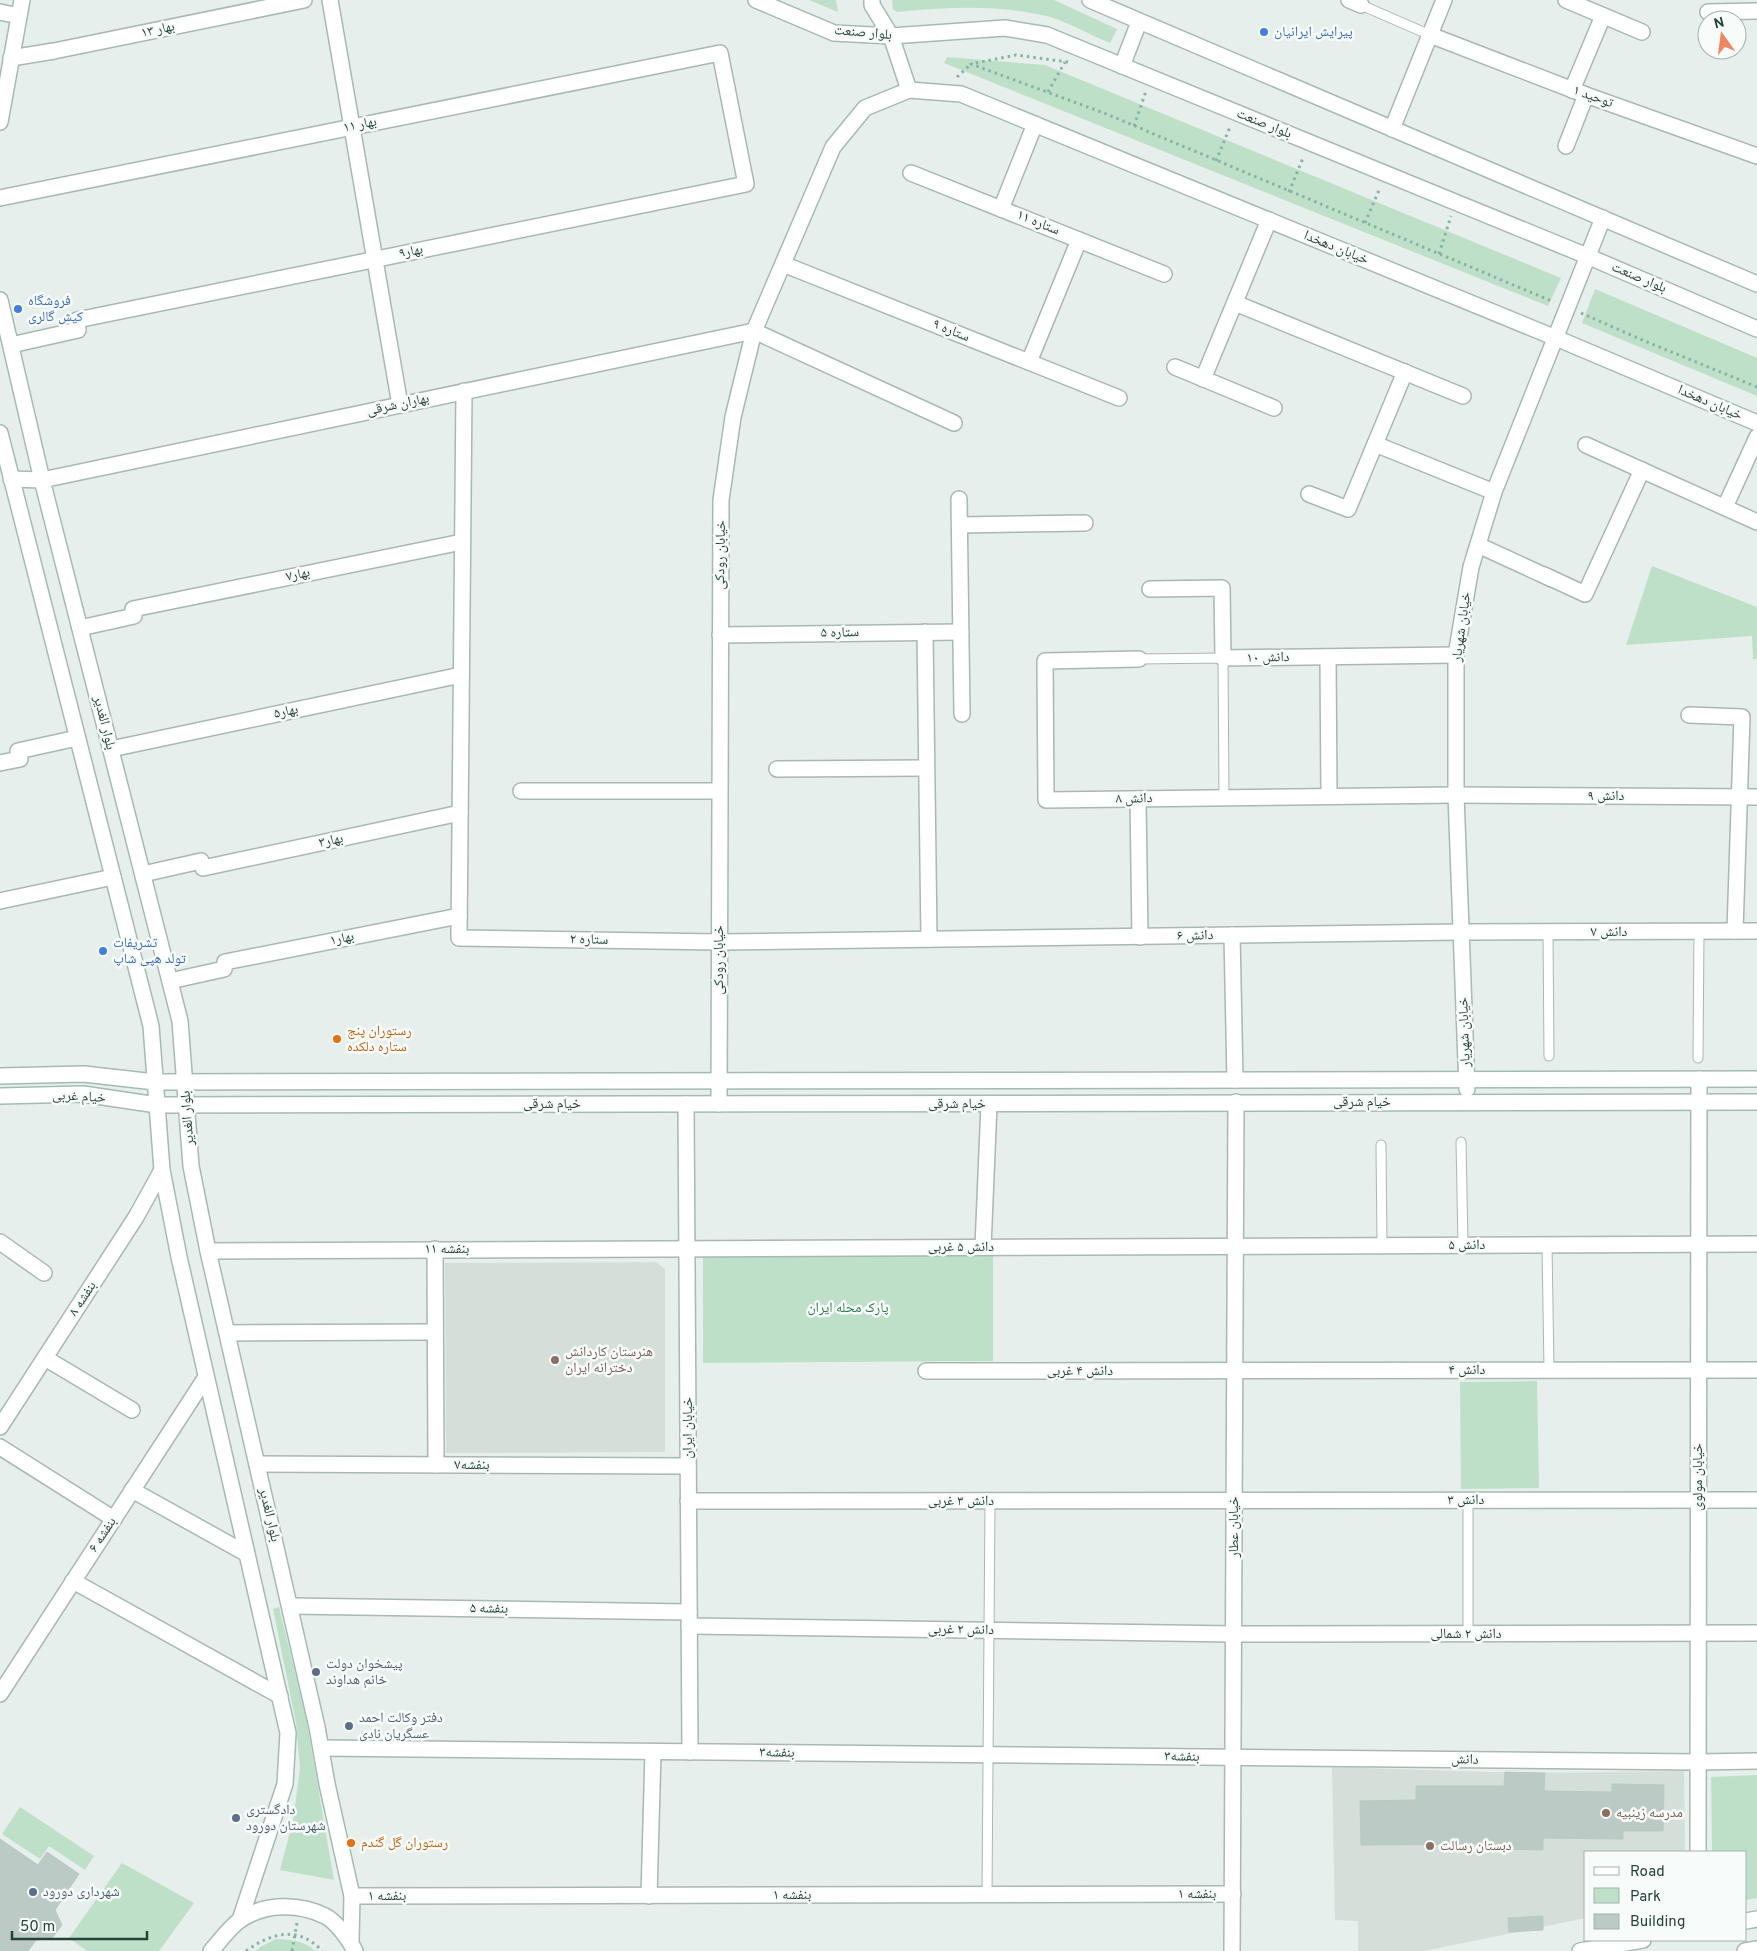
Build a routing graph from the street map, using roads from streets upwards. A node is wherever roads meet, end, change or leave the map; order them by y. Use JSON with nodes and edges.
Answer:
{"nodes":[{"id":1,"x":22,"y":0,"type":"edge"},
{"id":2,"x":304,"y":0,"type":"edge"},
{"id":3,"x":330,"y":0,"type":"edge"},
{"id":4,"x":756,"y":0,"type":"edge"},
{"id":5,"x":872,"y":0,"type":"edge"},
{"id":6,"x":1090,"y":0,"type":"edge"},
{"id":7,"x":1444,"y":0,"type":"edge"},
{"id":8,"x":1566,"y":0,"type":"edge"},
{"id":9,"x":0,"y":12,"type":"edge"},
{"id":10,"x":19,"y":16,"type":"junction"},
{"id":11,"x":1603,"y":16,"type":"junction"},
{"id":12,"x":1139,"y":22,"type":"junction"},
{"id":13,"x":1642,"y":32,"type":"dead end"},
{"id":14,"x":1430,"y":34,"type":"junction"},
{"id":15,"x":891,"y":36,"type":"junction"},
{"id":16,"x":11,"y":58,"type":"junction"},
{"id":17,"x":1122,"y":66,"type":"junction"},
{"id":18,"x":910,"y":90,"type":"junction"},
{"id":19,"x":1579,"y":93,"type":"junction"},
{"id":20,"x":0,"y":122,"type":"edge"},
{"id":21,"x":1035,"y":124,"type":"junction"},
{"id":22,"x":352,"y":127,"type":"junction"},
{"id":23,"x":1392,"y":129,"type":"junction"},
{"id":24,"x":1566,"y":146,"type":"dead end"},
{"id":25,"x":1757,"y":156,"type":"edge"},
{"id":26,"x":911,"y":173,"type":"dead end"},
{"id":27,"x":746,"y":184,"type":"joint"},
{"id":28,"x":0,"y":198,"type":"edge"},
{"id":29,"x":1001,"y":208,"type":"junction"},
{"id":30,"x":1603,"y":218,"type":"junction"},
{"id":31,"x":1269,"y":220,"type":"junction"},
{"id":32,"x":1079,"y":240,"type":"junction"},
{"id":33,"x":1587,"y":256,"type":"junction"},
{"id":34,"x":375,"y":260,"type":"junction"},
{"id":35,"x":783,"y":264,"type":"junction"},
{"id":36,"x":1164,"y":274,"type":"dead end"},
{"id":37,"x":1757,"y":284,"type":"edge"},
{"id":38,"x":0,"y":300,"type":"edge"},
{"id":39,"x":1235,"y":303,"type":"junction"},
{"id":40,"x":1757,"y":329,"type":"edge"},
{"id":41,"x":754,"y":331,"type":"junction"},
{"id":42,"x":1556,"y":338,"type":"junction"},
{"id":43,"x":10,"y":345,"type":"junction"},
{"id":44,"x":1029,"y":362,"type":"junction"},
{"id":45,"x":1175,"y":367,"type":"dead end"},
{"id":46,"x":1405,"y":372,"type":"junction"},
{"id":47,"x":1203,"y":379,"type":"junction"},
{"id":48,"x":464,"y":392,"type":"junction"},
{"id":49,"x":1463,"y":396,"type":"dead end"},
{"id":50,"x":1119,"y":398,"type":"dead end"},
{"id":51,"x":400,"y":405,"type":"junction"},
{"id":52,"x":1274,"y":408,"type":"dead end"},
{"id":53,"x":954,"y":423,"type":"dead end"},
{"id":54,"x":1757,"y":423,"type":"edge"},
{"id":55,"x":0,"y":433,"type":"edge"},
{"id":56,"x":1757,"y":437,"type":"edge"},
{"id":57,"x":1375,"y":444,"type":"junction"},
{"id":58,"x":1586,"y":445,"type":"dead end"},
{"id":59,"x":1642,"y":470,"type":"junction"},
{"id":60,"x":5,"y":480,"type":"edge"},
{"id":61,"x":42,"y":480,"type":"junction"},
{"id":62,"x":1494,"y":492,"type":"junction"},
{"id":63,"x":1310,"y":494,"type":"dead end"},
{"id":64,"x":959,"y":499,"type":"dead end"},
{"id":65,"x":1725,"y":507,"type":"junction"},
{"id":66,"x":1757,"y":522,"type":"edge"},
{"id":67,"x":1085,"y":523,"type":"dead end"},
{"id":68,"x":960,"y":525,"type":"junction"},
{"id":69,"x":462,"y":542,"type":"junction"},
{"id":70,"x":1478,"y":545,"type":"junction"},
{"id":71,"x":1544,"y":575,"type":"dead end"},
{"id":72,"x":1150,"y":588,"type":"dead end"},
{"id":73,"x":1585,"y":594,"type":"junction"},
{"id":74,"x":80,"y":628,"type":"junction"},
{"id":75,"x":925,"y":632,"type":"junction"},
{"id":76,"x":961,"y":632,"type":"junction"},
{"id":77,"x":720,"y":635,"type":"junction"},
{"id":78,"x":1456,"y":655,"type":"junction"},
{"id":79,"x":1328,"y":657,"type":"junction"},
{"id":80,"x":1139,"y":659,"type":"road end"},
{"id":81,"x":461,"y":675,"type":"junction"},
{"id":82,"x":962,"y":714,"type":"dead end"},
{"id":83,"x":1689,"y":715,"type":"dead end"},
{"id":84,"x":77,"y":738,"type":"junction"},
{"id":85,"x":111,"y":749,"type":"junction"},
{"id":86,"x":0,"y":763,"type":"edge"},
{"id":87,"x":926,"y":768,"type":"junction"},
{"id":88,"x":777,"y":770,"type":"dead end"},
{"id":89,"x":522,"y":790,"type":"dead end"},
{"id":90,"x":719,"y":791,"type":"junction"},
{"id":91,"x":1456,"y":795,"type":"junction"},
{"id":92,"x":1329,"y":796,"type":"junction"},
{"id":93,"x":1740,"y":797,"type":"junction"},
{"id":94,"x":1757,"y":797,"type":"edge"},
{"id":95,"x":1138,"y":799,"type":"junction"},
{"id":96,"x":460,"y":813,"type":"junction"},
{"id":97,"x":143,"y":874,"type":"junction"},
{"id":98,"x":113,"y":877,"type":"junction"},
{"id":99,"x":0,"y":901,"type":"edge"},
{"id":100,"x":459,"y":916,"type":"junction"},
{"id":101,"x":1735,"y":931,"type":"junction"},
{"id":102,"x":1757,"y":931,"type":"edge"},
{"id":103,"x":1461,"y":932,"type":"junction"},
{"id":104,"x":1232,"y":935,"type":"junction"},
{"id":105,"x":1140,"y":937,"type":"junction"},
{"id":106,"x":928,"y":939,"type":"junction"},
{"id":107,"x":719,"y":942,"type":"junction"},
{"id":108,"x":170,"y":981,"type":"junction"},
{"id":109,"x":0,"y":1076,"type":"edge"},
{"id":110,"x":1699,"y":1079,"type":"junction"},
{"id":111,"x":1757,"y":1079,"type":"edge"},
{"id":112,"x":1235,"y":1080,"type":"junction"},
{"id":113,"x":1468,"y":1080,"type":"junction"},
{"id":114,"x":719,"y":1081,"type":"junction"},
{"id":115,"x":989,"y":1081,"type":"junction"},
{"id":116,"x":155,"y":1082,"type":"junction"},
{"id":117,"x":185,"y":1082,"type":"junction"},
{"id":118,"x":2,"y":1099,"type":"edge"},
{"id":119,"x":1236,"y":1102,"type":"junction"},
{"id":120,"x":1699,"y":1102,"type":"junction"},
{"id":121,"x":1757,"y":1102,"type":"edge"},
{"id":122,"x":1468,"y":1103,"type":"junction"},
{"id":123,"x":686,"y":1104,"type":"junction"},
{"id":124,"x":719,"y":1104,"type":"junction"},
{"id":125,"x":988,"y":1104,"type":"junction"},
{"id":126,"x":157,"y":1105,"type":"junction"},
{"id":127,"x":187,"y":1105,"type":"junction"},
{"id":128,"x":162,"y":1170,"type":"junction"},
{"id":129,"x":0,"y":1242,"type":"edge"},
{"id":130,"x":1699,"y":1244,"type":"junction"},
{"id":131,"x":1757,"y":1244,"type":"edge"},
{"id":132,"x":1235,"y":1246,"type":"junction"},
{"id":133,"x":984,"y":1247,"type":"junction"},
{"id":134,"x":687,"y":1248,"type":"junction"},
{"id":135,"x":435,"y":1249,"type":"junction"},
{"id":136,"x":208,"y":1250,"type":"junction"},
{"id":137,"x":44,"y":1273,"type":"dead end"},
{"id":138,"x":436,"y":1332,"type":"junction"},
{"id":139,"x":227,"y":1333,"type":"junction"},
{"id":140,"x":45,"y":1358,"type":"junction"},
{"id":141,"x":1699,"y":1370,"type":"junction"},
{"id":142,"x":1757,"y":1370,"type":"edge"},
{"id":143,"x":1235,"y":1371,"type":"junction"},
{"id":144,"x":926,"y":1372,"type":"dead end"},
{"id":145,"x":206,"y":1377,"type":"junction"},
{"id":146,"x":132,"y":1410,"type":"dead end"},
{"id":147,"x":3,"y":1417,"type":"edge"},
{"id":148,"x":0,"y":1447,"type":"edge"},
{"id":149,"x":257,"y":1464,"type":"junction"},
{"id":150,"x":436,"y":1465,"type":"junction"},
{"id":151,"x":688,"y":1466,"type":"junction"},
{"id":152,"x":132,"y":1490,"type":"junction"},
{"id":153,"x":1234,"y":1500,"type":"junction"},
{"id":154,"x":1698,"y":1500,"type":"junction"},
{"id":155,"x":1757,"y":1500,"type":"edge"},
{"id":156,"x":688,"y":1501,"type":"junction"},
{"id":157,"x":114,"y":1519,"type":"junction"},
{"id":158,"x":247,"y":1554,"type":"junction"},
{"id":159,"x":73,"y":1581,"type":"junction"},
{"id":160,"x":290,"y":1606,"type":"junction"},
{"id":161,"x":689,"y":1619,"type":"junction"},
{"id":162,"x":1698,"y":1633,"type":"junction"},
{"id":163,"x":1757,"y":1633,"type":"edge"},
{"id":164,"x":1234,"y":1634,"type":"junction"},
{"id":165,"x":6,"y":1671,"type":"edge"},
{"id":166,"x":0,"y":1694,"type":"edge"},
{"id":167,"x":280,"y":1696,"type":"junction"},
{"id":168,"x":321,"y":1748,"type":"junction"},
{"id":169,"x":653,"y":1752,"type":"junction"},
{"id":170,"x":690,"y":1752,"type":"junction"},
{"id":171,"x":1233,"y":1757,"type":"junction"},
{"id":172,"x":1757,"y":1761,"type":"edge"},
{"id":173,"x":1698,"y":1762,"type":"junction"},
{"id":174,"x":1698,"y":1851,"type":"edge"},
{"id":175,"x":1233,"y":1894,"type":"junction"},
{"id":176,"x":352,"y":1896,"type":"junction"},
{"id":177,"x":649,"y":1896,"type":"junction"},
{"id":178,"x":240,"y":1920,"type":"junction"},
{"id":179,"x":1637,"y":1941,"type":"edge"},
{"id":180,"x":353,"y":1946,"type":"edge"},
{"id":181,"x":1757,"y":1949,"type":"edge"},
{"id":182,"x":211,"y":1951,"type":"edge"},
{"id":183,"x":1232,"y":1951,"type":"edge"},
{"id":184,"x":1580,"y":1951,"type":"edge"},
{"id":185,"x":1745,"y":1951,"type":"edge"}],
"edges":[{"from":1,"to":10,"type":"street"},
{"from":2,"to":16,"type":"street","name":"بهار ۱۳"},
{"from":3,"to":22,"type":"street"},
{"from":4,"to":15,"type":"street","name":"بلوار صنعت"},
{"from":5,"to":15,"type":"street"},
{"from":6,"to":12,"type":"street"},
{"from":7,"to":14,"type":"street"},
{"from":8,"to":11,"type":"street"},
{"from":9,"to":10,"type":"street"},
{"from":10,"to":16,"type":"street"},
{"from":11,"to":13,"type":"street"},
{"from":11,"to":19,"type":"street"},
{"from":12,"to":17,"type":"street"},
{"from":12,"to":23,"type":"street"},
{"from":14,"to":19,"type":"street","name":"توحید ۱"},
{"from":14,"to":23,"type":"street"},
{"from":15,"to":17,"type":"street","name":"بلوار صنعت"},
{"from":15,"to":18,"type":"street"},
{"from":16,"to":20,"type":"street"},
{"from":17,"to":33,"type":"street","name":"بلوار صنعت"},
{"from":18,"to":21,"type":"street","name":"خیابان دهخدا"},
{"from":18,"to":35,"type":"street","name":"خیابان رودکی"},
{"from":19,"to":24,"type":"street"},
{"from":19,"to":25,"type":"street","name":"توحید ۱"},
{"from":21,"to":29,"type":"street"},
{"from":21,"to":31,"type":"street","name":"خیابان دهخدا"},
{"from":22,"to":27,"type":"street","name":"بهار ۱۱"},
{"from":22,"to":28,"type":"street","name":"بهار ۱۱"},
{"from":22,"to":34,"type":"street"},
{"from":23,"to":30,"type":"street"},
{"from":26,"to":29,"type":"street","name":"ستاره ۱۱"},
{"from":27,"to":34,"type":"street","name":"بهار۹"},
{"from":29,"to":32,"type":"street","name":"ستاره ۱۱"},
{"from":30,"to":33,"type":"street","name":"خیابان شهریار"},
{"from":30,"to":37,"type":"street"},
{"from":31,"to":39,"type":"street"},
{"from":31,"to":42,"type":"street","name":"خیابان دهخدا"},
{"from":32,"to":36,"type":"street","name":"ستاره ۱۱"},
{"from":32,"to":44,"type":"street"},
{"from":33,"to":40,"type":"street","name":"بلوار صنعت"},
{"from":33,"to":42,"type":"street","name":"خیابان شهریار"},
{"from":34,"to":43,"type":"street","name":"بهار۹"},
{"from":34,"to":51,"type":"street"},
{"from":35,"to":41,"type":"street","name":"خیابان رودکی"},
{"from":35,"to":44,"type":"street","name":"ستاره ۹"},
{"from":38,"to":43,"type":"street","name":"بلوار الغدیر"},
{"from":39,"to":46,"type":"street"},
{"from":39,"to":47,"type":"street"},
{"from":41,"to":48,"type":"street","name":"بهاران شرقی"},
{"from":41,"to":53,"type":"street"},
{"from":41,"to":77,"type":"street","name":"خیابان رودکی"},
{"from":42,"to":54,"type":"street","name":"خیابان دهخدا"},
{"from":42,"to":62,"type":"street","name":"خیابان شهریار"},
{"from":43,"to":61,"type":"street","name":"بلوار الغدیر"},
{"from":44,"to":50,"type":"street","name":"ستاره ۹"},
{"from":45,"to":47,"type":"street"},
{"from":46,"to":49,"type":"street"},
{"from":46,"to":57,"type":"street"},
{"from":47,"to":52,"type":"street"},
{"from":48,"to":51,"type":"street","name":"بهاران شرقی"},
{"from":48,"to":69,"type":"street"},
{"from":51,"to":61,"type":"street","name":"بهاران شرقی"},
{"from":55,"to":60,"type":"street"},
{"from":56,"to":65,"type":"street"},
{"from":57,"to":62,"type":"street"},
{"from":57,"to":63,"type":"street"},
{"from":58,"to":59,"type":"street"},
{"from":59,"to":65,"type":"street"},
{"from":59,"to":73,"type":"street"},
{"from":60,"to":61,"type":"street","name":"بهاران شرقی"},
{"from":60,"to":84,"type":"street"},
{"from":61,"to":74,"type":"street","name":"بلوار الغدیر"},
{"from":62,"to":70,"type":"street","name":"خیابان شهریار"},
{"from":64,"to":68,"type":"street"},
{"from":65,"to":66,"type":"street"},
{"from":67,"to":68,"type":"street"},
{"from":68,"to":76,"type":"street"},
{"from":69,"to":74,"type":"street","name":"بهار۷"},
{"from":69,"to":81,"type":"street"},
{"from":70,"to":73,"type":"street"},
{"from":70,"to":78,"type":"street","name":"خیابان شهریار"},
{"from":71,"to":73,"type":"street"},
{"from":72,"to":79,"type":"street","name":"دانش ۱۰"},
{"from":74,"to":85,"type":"street","name":"بلوار الغدیر"},
{"from":75,"to":76,"type":"street","name":"ستاره ۵"},
{"from":75,"to":77,"type":"street","name":"ستاره ۵"},
{"from":75,"to":87,"type":"street"},
{"from":76,"to":82,"type":"street"},
{"from":77,"to":90,"type":"street","name":"خیابان رودکی"},
{"from":78,"to":79,"type":"street","name":"دانش ۱۰"},
{"from":78,"to":91,"type":"street","name":"خیابان شهریار"},
{"from":79,"to":92,"type":"street"},
{"from":80,"to":95,"type":"street","name":"دانش ۸"},
{"from":81,"to":85,"type":"street","name":"بهار۵"},
{"from":81,"to":96,"type":"street"},
{"from":83,"to":93,"type":"street"},
{"from":84,"to":86,"type":"street"},
{"from":84,"to":98,"type":"street"},
{"from":85,"to":97,"type":"street","name":"بلوار الغدیر"},
{"from":87,"to":88,"type":"street"},
{"from":87,"to":106,"type":"street"},
{"from":89,"to":90,"type":"street"},
{"from":90,"to":107,"type":"street","name":"خیابان رودکی"},
{"from":91,"to":92,"type":"street","name":"دانش ۸"},
{"from":91,"to":93,"type":"street","name":"دانش ۹"},
{"from":91,"to":103,"type":"street","name":"خیابان شهریار"},
{"from":92,"to":95,"type":"street","name":"دانش ۸"},
{"from":93,"to":94,"type":"street","name":"دانش ۹"},
{"from":93,"to":101,"type":"street"},
{"from":95,"to":105,"type":"street"},
{"from":96,"to":97,"type":"street","name":"بهار۳"},
{"from":96,"to":100,"type":"street"},
{"from":97,"to":108,"type":"street","name":"بلوار الغدیر"},
{"from":98,"to":99,"type":"street"},
{"from":98,"to":116,"type":"street"},
{"from":100,"to":107,"type":"street","name":"ستاره ۲"},
{"from":100,"to":108,"type":"street","name":"بهار۱"},
{"from":101,"to":102,"type":"street","name":"دانش ۷"},
{"from":101,"to":103,"type":"street","name":"دانش ۷"},
{"from":103,"to":104,"type":"street","name":"دانش ۶"},
{"from":103,"to":113,"type":"street","name":"خیابان شهریار"},
{"from":104,"to":105,"type":"street","name":"دانش ۶"},
{"from":104,"to":112,"type":"street","name":"خیابان عطار"},
{"from":105,"to":106,"type":"street","name":"دانش ۶"},
{"from":106,"to":107,"type":"street","name":"ستاره ۲"},
{"from":107,"to":114,"type":"street","name":"خیابان رودکی"},
{"from":108,"to":117,"type":"street","name":"بلوار الغدیر"},
{"from":109,"to":116,"type":"street","name":"خیام غربی"},
{"from":110,"to":111,"type":"street","name":"خیام شرقی"},
{"from":110,"to":113,"type":"street","name":"خیام شرقی"},
{"from":110,"to":120,"type":"street","name":"خیابان مولوی"},
{"from":112,"to":113,"type":"street","name":"خیام شرقی"},
{"from":112,"to":115,"type":"street","name":"خیام شرقی"},
{"from":112,"to":119,"type":"street","name":"خیابان عطار"},
{"from":113,"to":122,"type":"street","name":"خیابان شهریار"},
{"from":114,"to":115,"type":"street","name":"خیام شرقی"},
{"from":114,"to":117,"type":"street","name":"خیام شرقی"},
{"from":114,"to":124,"type":"street","name":"خیابان رودکی"},
{"from":115,"to":125,"type":"street"},
{"from":116,"to":117,"type":"street","name":"خیام غربی"},
{"from":116,"to":126,"type":"street"},
{"from":117,"to":127,"type":"street","name":"بلوار الغدیر"},
{"from":118,"to":126,"type":"street","name":"خیام غربی"},
{"from":119,"to":122,"type":"street","name":"خیام شرقی"},
{"from":119,"to":125,"type":"street","name":"خیام شرقی"},
{"from":119,"to":132,"type":"street","name":"خیابان عطار"},
{"from":120,"to":121,"type":"street","name":"خیام شرقی"},
{"from":120,"to":122,"type":"street","name":"خیام شرقی"},
{"from":120,"to":130,"type":"street","name":"خیابان مولوی"},
{"from":123,"to":124,"type":"street","name":"خیام شرقی"},
{"from":123,"to":127,"type":"street","name":"خیام شرقی"},
{"from":123,"to":134,"type":"street","name":"خیابان ایران"},
{"from":124,"to":125,"type":"street","name":"خیام شرقی"},
{"from":125,"to":133,"type":"street"},
{"from":126,"to":127,"type":"street","name":"خیام شرقی"},
{"from":126,"to":128,"type":"street"},
{"from":127,"to":136,"type":"street","name":"بلوار الغدیر"},
{"from":128,"to":140,"type":"street","name":"بنفشه ۸"},
{"from":128,"to":145,"type":"street"},
{"from":129,"to":137,"type":"street"},
{"from":130,"to":131,"type":"street","name":"دانش ۵"},
{"from":130,"to":132,"type":"street","name":"دانش ۵"},
{"from":130,"to":141,"type":"street","name":"خیابان مولوی"},
{"from":132,"to":133,"type":"street","name":"دانش ۵ غربی"},
{"from":132,"to":143,"type":"street","name":"خیابان عطار"},
{"from":133,"to":134,"type":"street","name":"دانش ۵ غربی"},
{"from":134,"to":135,"type":"street","name":"بنفشه ۱۱"},
{"from":134,"to":151,"type":"street","name":"خیابان ایران"},
{"from":135,"to":136,"type":"street","name":"بنفشه ۱۱"},
{"from":135,"to":138,"type":"street"},
{"from":136,"to":139,"type":"street","name":"بلوار الغدیر"},
{"from":138,"to":139,"type":"street"},
{"from":138,"to":150,"type":"street"},
{"from":139,"to":149,"type":"street","name":"بلوار الغدیر"},
{"from":140,"to":146,"type":"street"},
{"from":140,"to":147,"type":"street","name":"بنفشه ۸"},
{"from":141,"to":142,"type":"street","name":"دانش ۴"},
{"from":141,"to":143,"type":"street","name":"دانش ۴"},
{"from":141,"to":154,"type":"street","name":"خیابان مولوی"},
{"from":143,"to":144,"type":"street","name":"دانش ۴ غربی"},
{"from":143,"to":153,"type":"street","name":"خیابان عطار"},
{"from":145,"to":152,"type":"street","name":"بنفشه ۶"},
{"from":145,"to":158,"type":"street"},
{"from":148,"to":157,"type":"street"},
{"from":149,"to":150,"type":"street","name":"بنفشه۷"},
{"from":149,"to":160,"type":"street","name":"بلوار الغدیر"},
{"from":150,"to":151,"type":"street","name":"بنفشه۷"},
{"from":151,"to":156,"type":"street","name":"خیابان ایران"},
{"from":152,"to":157,"type":"street","name":"بنفشه ۶"},
{"from":152,"to":158,"type":"street"},
{"from":153,"to":154,"type":"street","name":"دانش ۳"},
{"from":153,"to":156,"type":"street","name":"دانش ۳ غربی"},
{"from":153,"to":164,"type":"street","name":"خیابان عطار"},
{"from":154,"to":155,"type":"street","name":"دانش ۳"},
{"from":154,"to":162,"type":"street","name":"خیابان مولوی"},
{"from":156,"to":161,"type":"street","name":"خیابان ایران"},
{"from":157,"to":159,"type":"street","name":"بنفشه ۶"},
{"from":158,"to":167,"type":"street"},
{"from":159,"to":165,"type":"street","name":"بنفشه ۶"},
{"from":159,"to":167,"type":"street"},
{"from":160,"to":161,"type":"street","name":"بنفشه ۵"},
{"from":160,"to":168,"type":"street","name":"بلوار الغدیر"},
{"from":161,"to":164,"type":"street","name":"دانش ۲ غربی"},
{"from":161,"to":170,"type":"street","name":"خیابان ایران"},
{"from":162,"to":163,"type":"street","name":"دانش ۲ شمالی"},
{"from":162,"to":164,"type":"street","name":"دانش ۲ شمالی"},
{"from":162,"to":173,"type":"street","name":"خیابان مولوی"},
{"from":164,"to":171,"type":"street","name":"خیابان عطار"},
{"from":165,"to":166,"type":"street","name":"بنفشه ۶"},
{"from":167,"to":178,"type":"street"},
{"from":168,"to":169,"type":"street","name":"بنفشه۳"},
{"from":168,"to":176,"type":"street","name":"بلوار الغدیر"},
{"from":169,"to":170,"type":"street","name":"بنفشه۳"},
{"from":169,"to":177,"type":"street"},
{"from":170,"to":171,"type":"street","name":"بنفشه۳"},
{"from":171,"to":173,"type":"street","name":"دانش"},
{"from":171,"to":175,"type":"street","name":"خیابان عطار"},
{"from":172,"to":173,"type":"street","name":"دانش"},
{"from":173,"to":174,"type":"street","name":"خیابان مولوی"},
{"from":175,"to":177,"type":"street","name":"بنفشه ۱"},
{"from":175,"to":183,"type":"street","name":"خیابان عطار"},
{"from":176,"to":177,"type":"street","name":"بنفشه ۱"},
{"from":176,"to":180,"type":"street","name":"بلوار الغدیر"},
{"from":178,"to":180,"type":"street"},
{"from":178,"to":182,"type":"street"},
{"from":179,"to":184,"type":"street"},
{"from":181,"to":185,"type":"street"}]}
